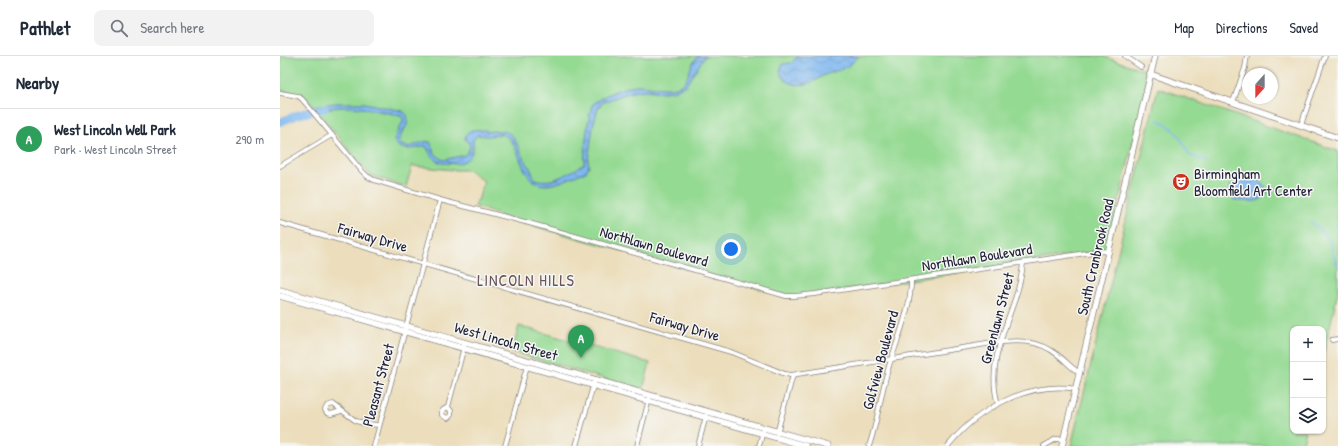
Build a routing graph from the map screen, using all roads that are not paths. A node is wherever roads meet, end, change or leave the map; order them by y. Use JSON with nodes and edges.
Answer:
{"nodes":[{"id":1,"x":1125,"y":56,"type":"edge"},
{"id":2,"x":1155,"y":56,"type":"edge"},
{"id":3,"x":1247,"y":56,"type":"edge"},
{"id":4,"x":1325,"y":56,"type":"edge"},
{"id":5,"x":1141,"y":66,"type":"dead end"},
{"id":6,"x":1150,"y":74,"type":"junction"},
{"id":7,"x":280,"y":93,"type":"edge"},
{"id":8,"x":1233,"y":102,"type":"junction"},
{"id":9,"x":1301,"y":125,"type":"junction"},
{"id":10,"x":332,"y":135,"type":"junction"},
{"id":11,"x":1338,"y":138,"type":"edge"},
{"id":12,"x":280,"y":166,"type":"edge"},
{"id":13,"x":440,"y":200,"type":"junction"},
{"id":14,"x":280,"y":223,"type":"edge"},
{"id":15,"x":1109,"y":251,"type":"junction"},
{"id":16,"x":1023,"y":262,"type":"junction"},
{"id":17,"x":423,"y":264,"type":"junction"},
{"id":18,"x":911,"y":280,"type":"junction"},
{"id":19,"x":280,"y":290,"type":"edge"},
{"id":20,"x":280,"y":296,"type":"edge"},
{"id":21,"x":314,"y":302,"type":"junction"},
{"id":22,"x":406,"y":328,"type":"junction"},
{"id":23,"x":1338,"y":339,"type":"edge"},
{"id":24,"x":1332,"y":340,"type":"dead end"},
{"id":25,"x":1001,"y":342,"type":"junction"},
{"id":26,"x":465,"y":345,"type":"junction"},
{"id":27,"x":891,"y":359,"type":"junction"},
{"id":28,"x":528,"y":363,"type":"junction"},
{"id":29,"x":1080,"y":372,"type":"junction"},
{"id":30,"x":793,"y":375,"type":"junction"},
{"id":31,"x":594,"y":382,"type":"junction"},
{"id":32,"x":1076,"y":389,"type":"junction"},
{"id":33,"x":650,"y":398,"type":"junction"},
{"id":34,"x":998,"y":404,"type":"junction"},
{"id":35,"x":448,"y":407,"type":"dead end"},
{"id":36,"x":341,"y":411,"type":"dead end"},
{"id":37,"x":707,"y":415,"type":"junction"},
{"id":38,"x":379,"y":425,"type":"junction"},
{"id":39,"x":763,"y":431,"type":"junction"},
{"id":40,"x":777,"y":434,"type":"junction"},
{"id":41,"x":1064,"y":439,"type":"junction"},
{"id":42,"x":374,"y":446,"type":"edge"},
{"id":43,"x":505,"y":446,"type":"edge"},
{"id":44,"x":576,"y":446,"type":"edge"},
{"id":45,"x":637,"y":446,"type":"edge"},
{"id":46,"x":698,"y":446,"type":"edge"},
{"id":47,"x":759,"y":446,"type":"edge"},
{"id":48,"x":806,"y":446,"type":"edge"},
{"id":49,"x":828,"y":446,"type":"edge"},
{"id":50,"x":869,"y":446,"type":"edge"},
{"id":51,"x":948,"y":446,"type":"edge"},
{"id":52,"x":1044,"y":446,"type":"edge"},
{"id":53,"x":1062,"y":446,"type":"edge"}],
"edges":[{"from":1,"to":5,"type":"street"},
{"from":2,"to":6,"type":"street","name":"South Cranbrook Road"},
{"from":3,"to":8,"type":"street"},
{"from":4,"to":9,"type":"street"},
{"from":6,"to":8,"type":"street"},
{"from":6,"to":15,"type":"street","name":"South Cranbrook Road"},
{"from":7,"to":10,"type":"street","name":"Northlawn Boulevard"},
{"from":8,"to":9,"type":"street"},
{"from":9,"to":11,"type":"street"},
{"from":10,"to":12,"type":"street"},
{"from":10,"to":13,"type":"street","name":"Northlawn Boulevard"},
{"from":13,"to":17,"type":"street","name":"Pleasant Street"},
{"from":13,"to":18,"type":"street","name":"Northlawn Boulevard"},
{"from":14,"to":17,"type":"street","name":"Fairway Drive"},
{"from":15,"to":16,"type":"street","name":"Northlawn Boulevard"},
{"from":15,"to":29,"type":"street","name":"South Cranbrook Road"},
{"from":16,"to":18,"type":"street","name":"Northlawn Boulevard"},
{"from":16,"to":25,"type":"street","name":"Greenlawn Street"},
{"from":17,"to":22,"type":"street","name":"Pleasant Street"},
{"from":17,"to":30,"type":"street","name":"Fairway Drive"},
{"from":18,"to":27,"type":"street","name":"Golfview Boulevard"},
{"from":19,"to":21,"type":"street","name":"West Lincoln Street"},
{"from":20,"to":21,"type":"street","name":"West Lincoln Street"},
{"from":21,"to":22,"type":"street","name":"West Lincoln Street"},
{"from":22,"to":26,"type":"street","name":"West Lincoln Street"},
{"from":22,"to":38,"type":"street","name":"Pleasant Street"},
{"from":23,"to":24,"type":"street"},
{"from":25,"to":27,"type":"street","name":"Fairway Drive"},
{"from":25,"to":29,"type":"street","name":"Fairway Drive"},
{"from":25,"to":34,"type":"street","name":"Greenlawn Street"},
{"from":26,"to":28,"type":"street","name":"West Lincoln Street"},
{"from":26,"to":35,"type":"street"},
{"from":27,"to":30,"type":"street","name":"Fairway Drive"},
{"from":27,"to":50,"type":"street","name":"Golfview Boulevard"},
{"from":28,"to":31,"type":"street","name":"West Lincoln Street"},
{"from":28,"to":43,"type":"street"},
{"from":29,"to":32,"type":"street","name":"South Cranbrook Road"},
{"from":30,"to":40,"type":"street"},
{"from":31,"to":33,"type":"street","name":"West Lincoln Street"},
{"from":31,"to":44,"type":"street"},
{"from":32,"to":34,"type":"street"},
{"from":32,"to":41,"type":"street","name":"South Cranbrook Road"},
{"from":33,"to":37,"type":"street","name":"West Lincoln Street"},
{"from":33,"to":45,"type":"street"},
{"from":34,"to":51,"type":"street"},
{"from":36,"to":38,"type":"street"},
{"from":37,"to":39,"type":"street","name":"West Lincoln Street"},
{"from":37,"to":46,"type":"street"},
{"from":38,"to":42,"type":"street","name":"Pleasant Street"},
{"from":39,"to":40,"type":"street","name":"West Lincoln Street"},
{"from":39,"to":47,"type":"street"},
{"from":40,"to":48,"type":"street","name":"West Lincoln Street"},
{"from":40,"to":49,"type":"street","name":"West Lincoln Street"},
{"from":41,"to":52,"type":"street"},
{"from":41,"to":53,"type":"street","name":"South Cranbrook Road"}]}
